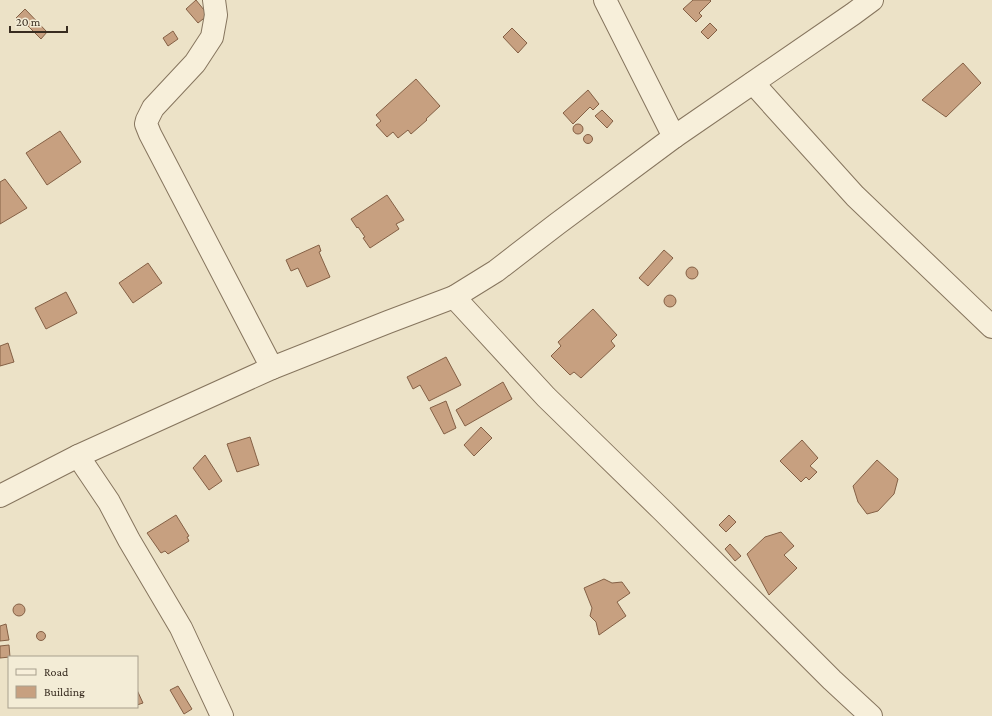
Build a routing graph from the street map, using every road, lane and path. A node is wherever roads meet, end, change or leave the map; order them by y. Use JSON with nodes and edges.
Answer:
{"nodes":[{"id":1,"x":214,"y":0,"type":"edge"},
{"id":2,"x":605,"y":0,"type":"edge"},
{"id":3,"x":872,"y":0,"type":"edge"},
{"id":4,"x":753,"y":83,"type":"junction"},
{"id":5,"x":674,"y":138,"type":"junction"},
{"id":6,"x":454,"y":297,"type":"junction"},
{"id":7,"x":992,"y":327,"type":"edge"},
{"id":8,"x":272,"y":368,"type":"junction"},
{"id":9,"x":78,"y":456,"type":"junction"},
{"id":10,"x":0,"y":496,"type":"edge"},
{"id":11,"x":222,"y":716,"type":"edge"},
{"id":12,"x":870,"y":716,"type":"edge"}],
"edges":[{"from":1,"to":8,"type":"street"},
{"from":2,"to":5,"type":"street"},
{"from":3,"to":4,"type":"street"},
{"from":4,"to":5,"type":"street"},
{"from":4,"to":7,"type":"street"},
{"from":5,"to":6,"type":"street"},
{"from":6,"to":8,"type":"street"},
{"from":6,"to":12,"type":"street"},
{"from":8,"to":9,"type":"street"},
{"from":9,"to":10,"type":"street"},
{"from":9,"to":11,"type":"street"}]}
